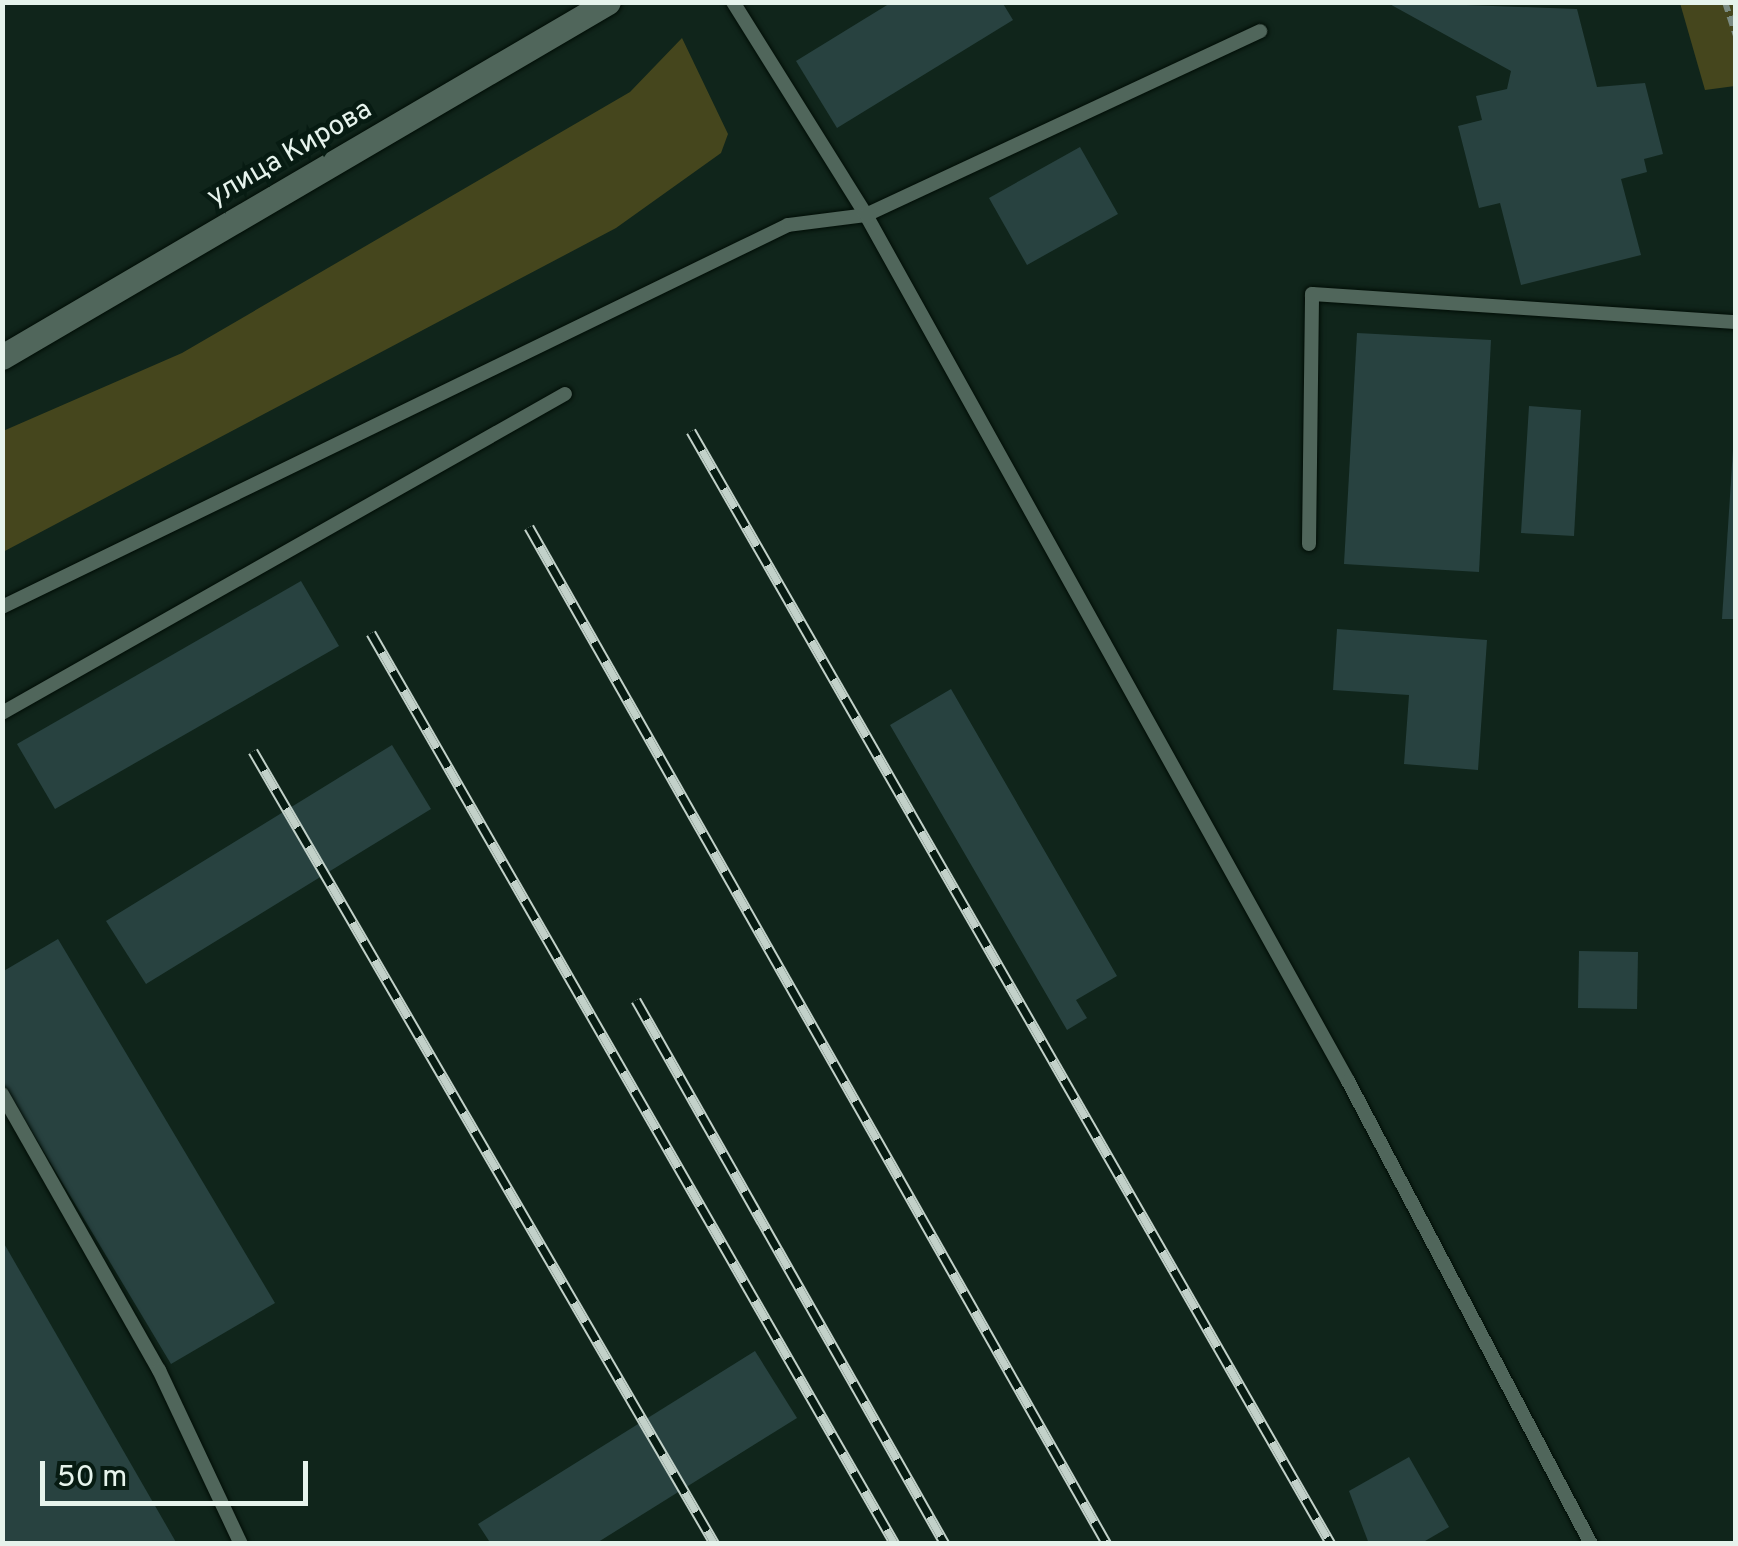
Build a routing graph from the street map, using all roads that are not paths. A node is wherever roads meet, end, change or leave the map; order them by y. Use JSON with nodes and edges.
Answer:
{"nodes":[{"id":1,"x":608,"y":2,"type":"edge"},
{"id":2,"x":733,"y":2,"type":"edge"},
{"id":3,"x":1260,"y":30,"type":"dead end"},
{"id":4,"x":866,"y":215,"type":"junction"},
{"id":5,"x":1736,"y":322,"type":"edge"},
{"id":6,"x":2,"y":358,"type":"edge"},
{"id":7,"x":565,"y":394,"type":"dead end"},
{"id":8,"x":1309,"y":544,"type":"dead end"},
{"id":9,"x":2,"y":608,"type":"edge"},
{"id":10,"x":2,"y":713,"type":"edge"},
{"id":11,"x":2,"y":1094,"type":"edge"},
{"id":12,"x":241,"y":1544,"type":"edge"},
{"id":13,"x":1591,"y":1544,"type":"edge"}],
"edges":[{"from":1,"to":6,"type":"main road","name":"улица Кирова"},
{"from":2,"to":4,"type":"lane"},
{"from":3,"to":4,"type":"lane"},
{"from":4,"to":9,"type":"lane"},
{"from":4,"to":13,"type":"lane"},
{"from":5,"to":8,"type":"lane"},
{"from":7,"to":10,"type":"lane"},
{"from":11,"to":12,"type":"lane"}]}
